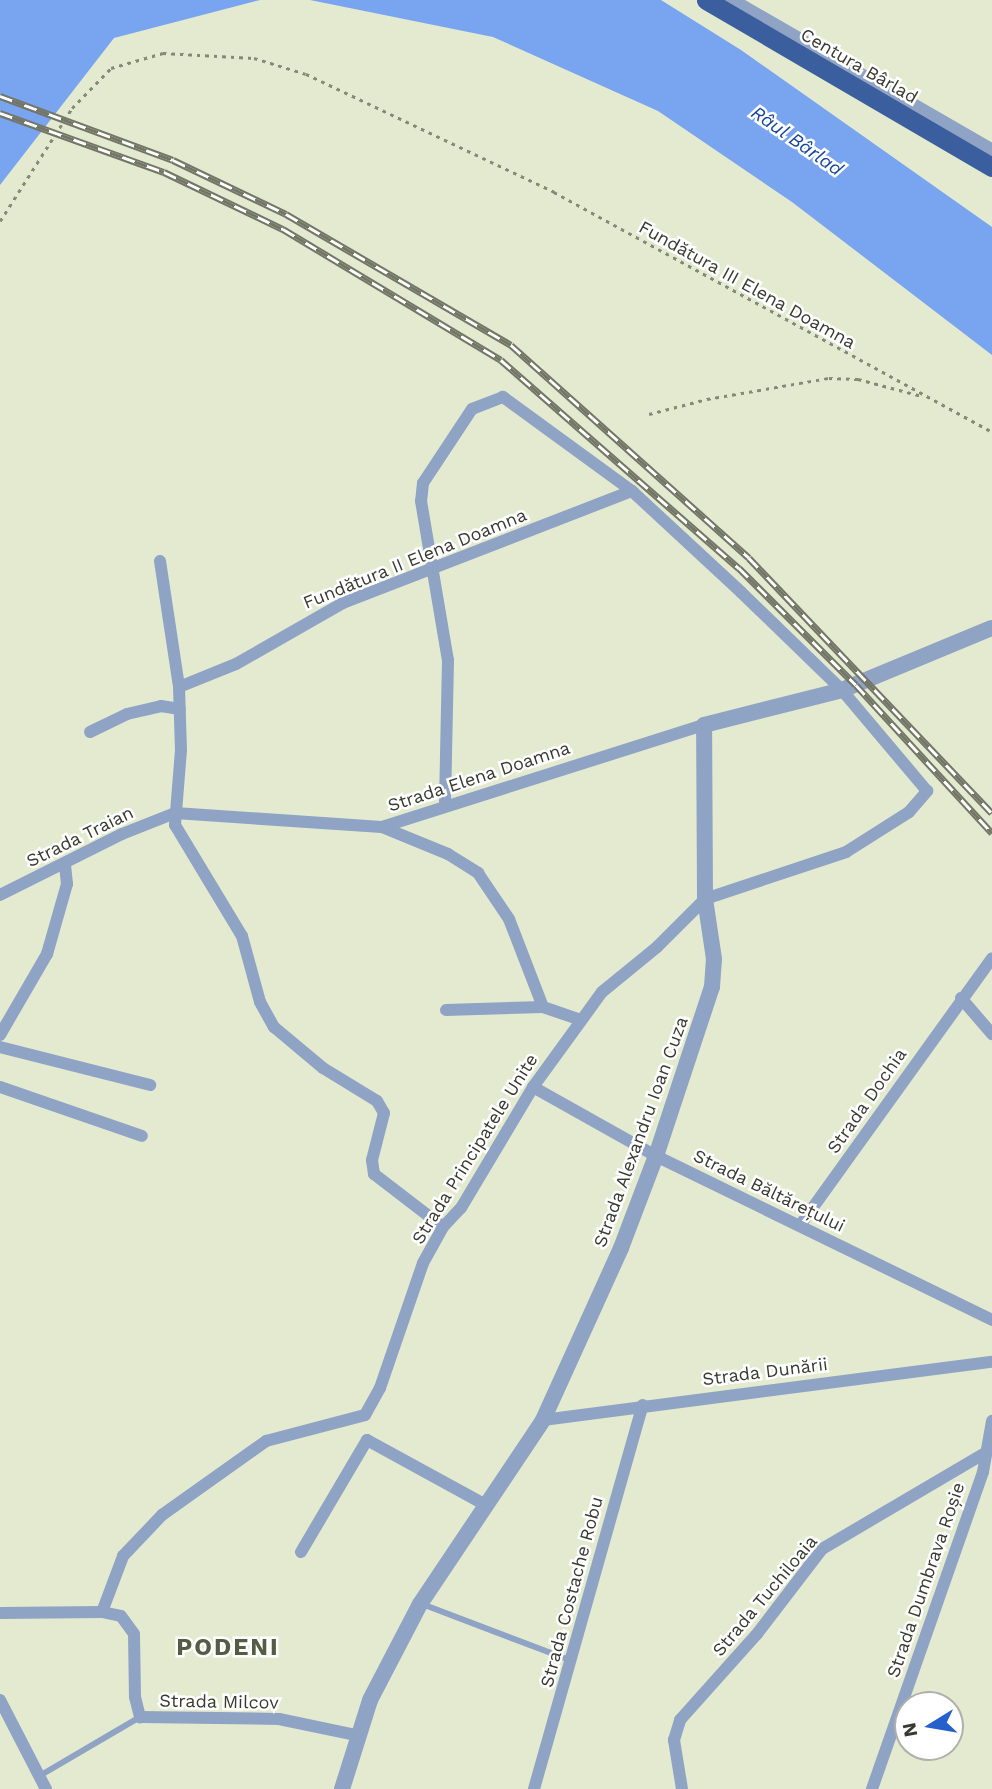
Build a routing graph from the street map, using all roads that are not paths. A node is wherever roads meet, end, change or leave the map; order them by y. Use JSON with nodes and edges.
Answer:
{"nodes":[{"id":1,"x":706,"y":0,"type":"edge"},
{"id":2,"x":729,"y":0,"type":"edge"},
{"id":3,"x":992,"y":152,"type":"edge"},
{"id":4,"x":992,"y":167,"type":"edge"},
{"id":5,"x":632,"y":491,"type":"junction"},
{"id":6,"x":160,"y":561,"type":"dead end"},
{"id":7,"x":433,"y":566,"type":"junction"},
{"id":8,"x":992,"y":628,"type":"edge"},
{"id":9,"x":178,"y":687,"type":"junction"},
{"id":10,"x":842,"y":690,"type":"junction"},
{"id":11,"x":180,"y":709,"type":"junction"},
{"id":12,"x":704,"y":725,"type":"junction"},
{"id":13,"x":90,"y":732,"type":"dead end"},
{"id":14,"x":445,"y":804,"type":"junction"},
{"id":15,"x":176,"y":813,"type":"junction"},
{"id":16,"x":382,"y":827,"type":"junction"},
{"id":17,"x":65,"y":864,"type":"junction"},
{"id":18,"x":0,"y":895,"type":"edge"},
{"id":19,"x":705,"y":899,"type":"junction"},
{"id":20,"x":992,"y":958,"type":"edge"},
{"id":21,"x":961,"y":998,"type":"junction"},
{"id":22,"x":543,"y":1007,"type":"junction"},
{"id":23,"x":446,"y":1010,"type":"dead end"},
{"id":24,"x":580,"y":1020,"type":"junction"},
{"id":25,"x":992,"y":1034,"type":"edge"},
{"id":26,"x":0,"y":1035,"type":"edge"},
{"id":27,"x":0,"y":1047,"type":"edge"},
{"id":28,"x":150,"y":1085,"type":"dead end"},
{"id":29,"x":0,"y":1087,"type":"edge"},
{"id":30,"x":533,"y":1087,"type":"junction"},
{"id":31,"x":142,"y":1136,"type":"dead end"},
{"id":32,"x":656,"y":1156,"type":"junction"},
{"id":33,"x":801,"y":1224,"type":"junction"},
{"id":34,"x":443,"y":1227,"type":"junction"},
{"id":35,"x":992,"y":1320,"type":"edge"},
{"id":36,"x":992,"y":1362,"type":"edge"},
{"id":37,"x":643,"y":1405,"type":"junction"},
{"id":38,"x":365,"y":1415,"type":"junction"},
{"id":39,"x":543,"y":1420,"type":"junction"},
{"id":40,"x":992,"y":1421,"type":"edge"},
{"id":41,"x":367,"y":1440,"type":"junction"},
{"id":42,"x":987,"y":1452,"type":"junction"},
{"id":43,"x":988,"y":1470,"type":"edge"},
{"id":44,"x":484,"y":1504,"type":"junction"},
{"id":45,"x":301,"y":1552,"type":"dead end"},
{"id":46,"x":420,"y":1604,"type":"junction"},
{"id":47,"x":102,"y":1612,"type":"junction"},
{"id":48,"x":0,"y":1613,"type":"edge"},
{"id":49,"x":573,"y":1662,"type":"junction"},
{"id":50,"x":0,"y":1700,"type":"edge"},
{"id":51,"x":140,"y":1717,"type":"junction"},
{"id":52,"x":356,"y":1735,"type":"junction"},
{"id":53,"x":41,"y":1775,"type":"junction"},
{"id":54,"x":46,"y":1789,"type":"edge"},
{"id":55,"x":342,"y":1789,"type":"edge"},
{"id":56,"x":534,"y":1789,"type":"edge"},
{"id":57,"x":682,"y":1789,"type":"edge"},
{"id":58,"x":872,"y":1789,"type":"edge"}],
"edges":[{"from":1,"to":4,"type":"highway","name":"Centura Bârlad"},
{"from":2,"to":3,"type":"street"},
{"from":5,"to":7,"type":"street","name":"Fundătura II Elena Doamna"},
{"from":5,"to":7,"type":"street"},
{"from":5,"to":10,"type":"street"},
{"from":6,"to":9,"type":"street"},
{"from":7,"to":9,"type":"street","name":"Fundătura II Elena Doamna"},
{"from":7,"to":14,"type":"street"},
{"from":8,"to":10,"type":"street"},
{"from":9,"to":11,"type":"street"},
{"from":10,"to":12,"type":"street"},
{"from":10,"to":19,"type":"street"},
{"from":11,"to":13,"type":"street"},
{"from":11,"to":15,"type":"street"},
{"from":12,"to":14,"type":"street","name":"Strada Elena Doamna"},
{"from":12,"to":19,"type":"street","name":"Strada Alexandru Ioan Cuza"},
{"from":14,"to":16,"type":"street","name":"Strada Elena Doamna"},
{"from":15,"to":16,"type":"street","name":"Strada Elena Doamna"},
{"from":15,"to":17,"type":"street","name":"Strada Traian"},
{"from":15,"to":34,"type":"street"},
{"from":16,"to":22,"type":"street"},
{"from":17,"to":18,"type":"street","name":"Strada Traian"},
{"from":17,"to":26,"type":"street"},
{"from":19,"to":24,"type":"street","name":"Strada Principatele Unite"},
{"from":19,"to":32,"type":"street","name":"Strada Alexandru Ioan Cuza"},
{"from":20,"to":21,"type":"street","name":"Strada Dochia"},
{"from":21,"to":25,"type":"street"},
{"from":21,"to":33,"type":"street","name":"Strada Dochia"},
{"from":22,"to":23,"type":"street"},
{"from":22,"to":24,"type":"street"},
{"from":24,"to":30,"type":"street","name":"Strada Principatele Unite"},
{"from":27,"to":28,"type":"street"},
{"from":29,"to":31,"type":"street"},
{"from":30,"to":32,"type":"street","name":"Strada Băltărețului"},
{"from":30,"to":34,"type":"street","name":"Strada Principatele Unite"},
{"from":32,"to":33,"type":"street","name":"Strada Băltărețului"},
{"from":32,"to":39,"type":"street","name":"Strada Alexandru Ioan Cuza"},
{"from":33,"to":35,"type":"street","name":"Strada Băltărețului"},
{"from":34,"to":38,"type":"street","name":"Strada Principatele Unite"},
{"from":36,"to":37,"type":"street","name":"Strada Dunării"},
{"from":37,"to":39,"type":"street","name":"Strada Dunării"},
{"from":37,"to":49,"type":"street","name":"Strada Costache Robu"},
{"from":38,"to":41,"type":"street"},
{"from":38,"to":47,"type":"street"},
{"from":39,"to":44,"type":"street","name":"Strada Alexandru Ioan Cuza"},
{"from":40,"to":42,"type":"street","name":"Strada Dumbrava Roșie"},
{"from":41,"to":44,"type":"street"},
{"from":41,"to":45,"type":"street"},
{"from":42,"to":43,"type":"street","name":"Strada Dumbrava Roșie"},
{"from":42,"to":57,"type":"street","name":"Strada Tuchiloaia"},
{"from":43,"to":58,"type":"street","name":"Strada Dumbrava Roșie"},
{"from":44,"to":46,"type":"street","name":"Strada Alexandru Ioan Cuza"},
{"from":46,"to":49,"type":"lane"},
{"from":46,"to":52,"type":"street","name":"Strada Alexandru Ioan Cuza"},
{"from":47,"to":48,"type":"street"},
{"from":47,"to":51,"type":"street","name":"Strada Milcov"},
{"from":49,"to":56,"type":"street","name":"Strada Costache Robu"},
{"from":50,"to":53,"type":"street"},
{"from":51,"to":52,"type":"street","name":"Strada Milcov"},
{"from":51,"to":53,"type":"lane"},
{"from":52,"to":55,"type":"street","name":"Strada Alexandru Ioan Cuza"},
{"from":53,"to":54,"type":"street"}]}
